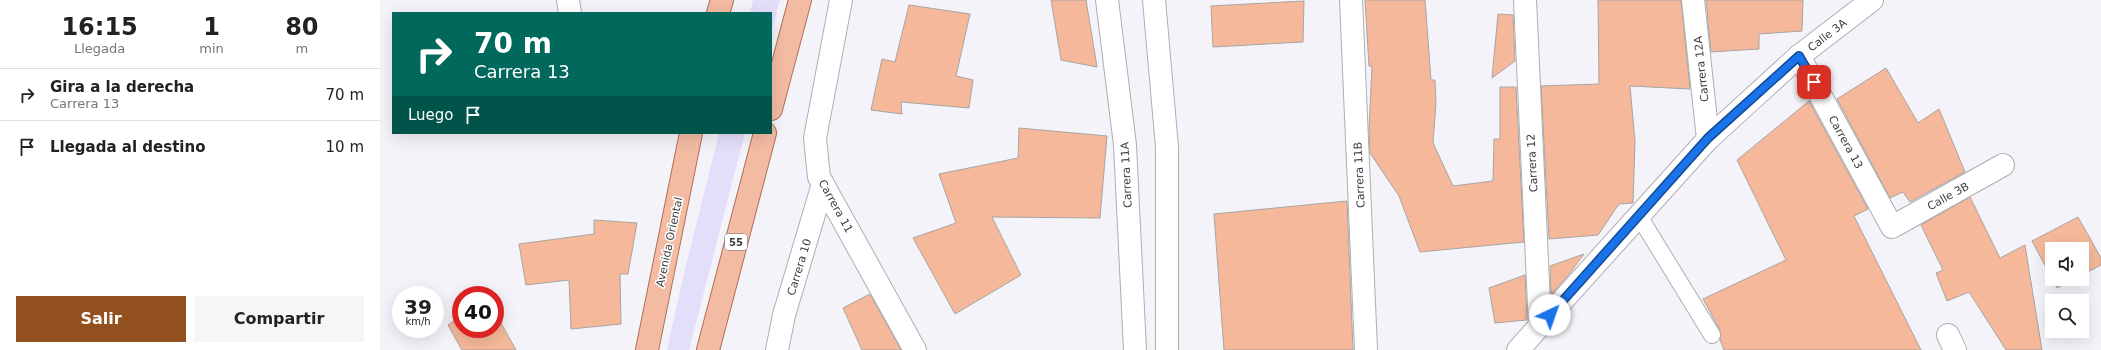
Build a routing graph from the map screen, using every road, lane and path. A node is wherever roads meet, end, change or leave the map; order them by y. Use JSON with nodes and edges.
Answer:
{"nodes":[{"id":1,"x":568,"y":0,"type":"edge"},
{"id":2,"x":722,"y":0,"type":"edge"},
{"id":3,"x":800,"y":0,"type":"edge"},
{"id":4,"x":840,"y":0,"type":"edge"},
{"id":5,"x":1107,"y":0,"type":"edge"},
{"id":6,"x":1154,"y":0,"type":"edge"},
{"id":7,"x":1351,"y":0,"type":"edge"},
{"id":8,"x":1525,"y":0,"type":"edge"},
{"id":9,"x":1693,"y":0,"type":"edge"},
{"id":10,"x":1872,"y":0,"type":"edge"},
{"id":11,"x":570,"y":12,"type":"edge"},
{"id":12,"x":718,"y":12,"type":"edge"},
{"id":13,"x":1799,"y":56,"type":"junction"},
{"id":14,"x":772,"y":106,"type":"edge"},
{"id":15,"x":691,"y":134,"type":"edge"},
{"id":16,"x":765,"y":134,"type":"edge"},
{"id":17,"x":1708,"y":138,"type":"junction"},
{"id":18,"x":2003,"y":165,"type":"dead end"},
{"id":19,"x":824,"y":184,"type":"junction"},
{"id":20,"x":1639,"y":216,"type":"junction"},
{"id":21,"x":1892,"y":227,"type":"joint"},
{"id":22,"x":1540,"y":326,"type":"junction"},
{"id":23,"x":1712,"y":335,"type":"dead end"},
{"id":24,"x":647,"y":350,"type":"edge"},
{"id":25,"x":708,"y":350,"type":"edge"},
{"id":26,"x":777,"y":350,"type":"edge"},
{"id":27,"x":915,"y":350,"type":"edge"},
{"id":28,"x":1135,"y":350,"type":"edge"},
{"id":29,"x":1167,"y":350,"type":"edge"},
{"id":30,"x":1366,"y":350,"type":"edge"},
{"id":31,"x":1518,"y":350,"type":"edge"}],
"edges":[{"from":1,"to":11,"type":"street"},
{"from":2,"to":12,"type":"main road"},
{"from":3,"to":14,"type":"main road"},
{"from":4,"to":19,"type":"street","name":"Carrera 11"},
{"from":5,"to":28,"type":"street","name":"Carrera 11A"},
{"from":6,"to":29,"type":"street"},
{"from":7,"to":30,"type":"street","name":"Carrera 11B"},
{"from":8,"to":22,"type":"street","name":"Carrera 12"},
{"from":9,"to":17,"type":"street","name":"Carrera 12A"},
{"from":10,"to":13,"type":"street","name":"Calle 3A"},
{"from":13,"to":17,"type":"street","name":"Calle 3A"},
{"from":13,"to":21,"type":"street","name":"Carrera 13"},
{"from":15,"to":24,"type":"main road","name":"Avenida Oriental"},
{"from":16,"to":25,"type":"main road","number":"55"},
{"from":17,"to":20,"type":"street","name":"Calle 3A"},
{"from":18,"to":21,"type":"street","name":"Calle 3B"},
{"from":19,"to":26,"type":"street","name":"Carrera 10"},
{"from":19,"to":27,"type":"street","name":"Carrera 11"},
{"from":20,"to":22,"type":"street","name":"Calle 3A"},
{"from":20,"to":23,"type":"lane"},
{"from":22,"to":31,"type":"street","name":"Calle 3A"}]}
